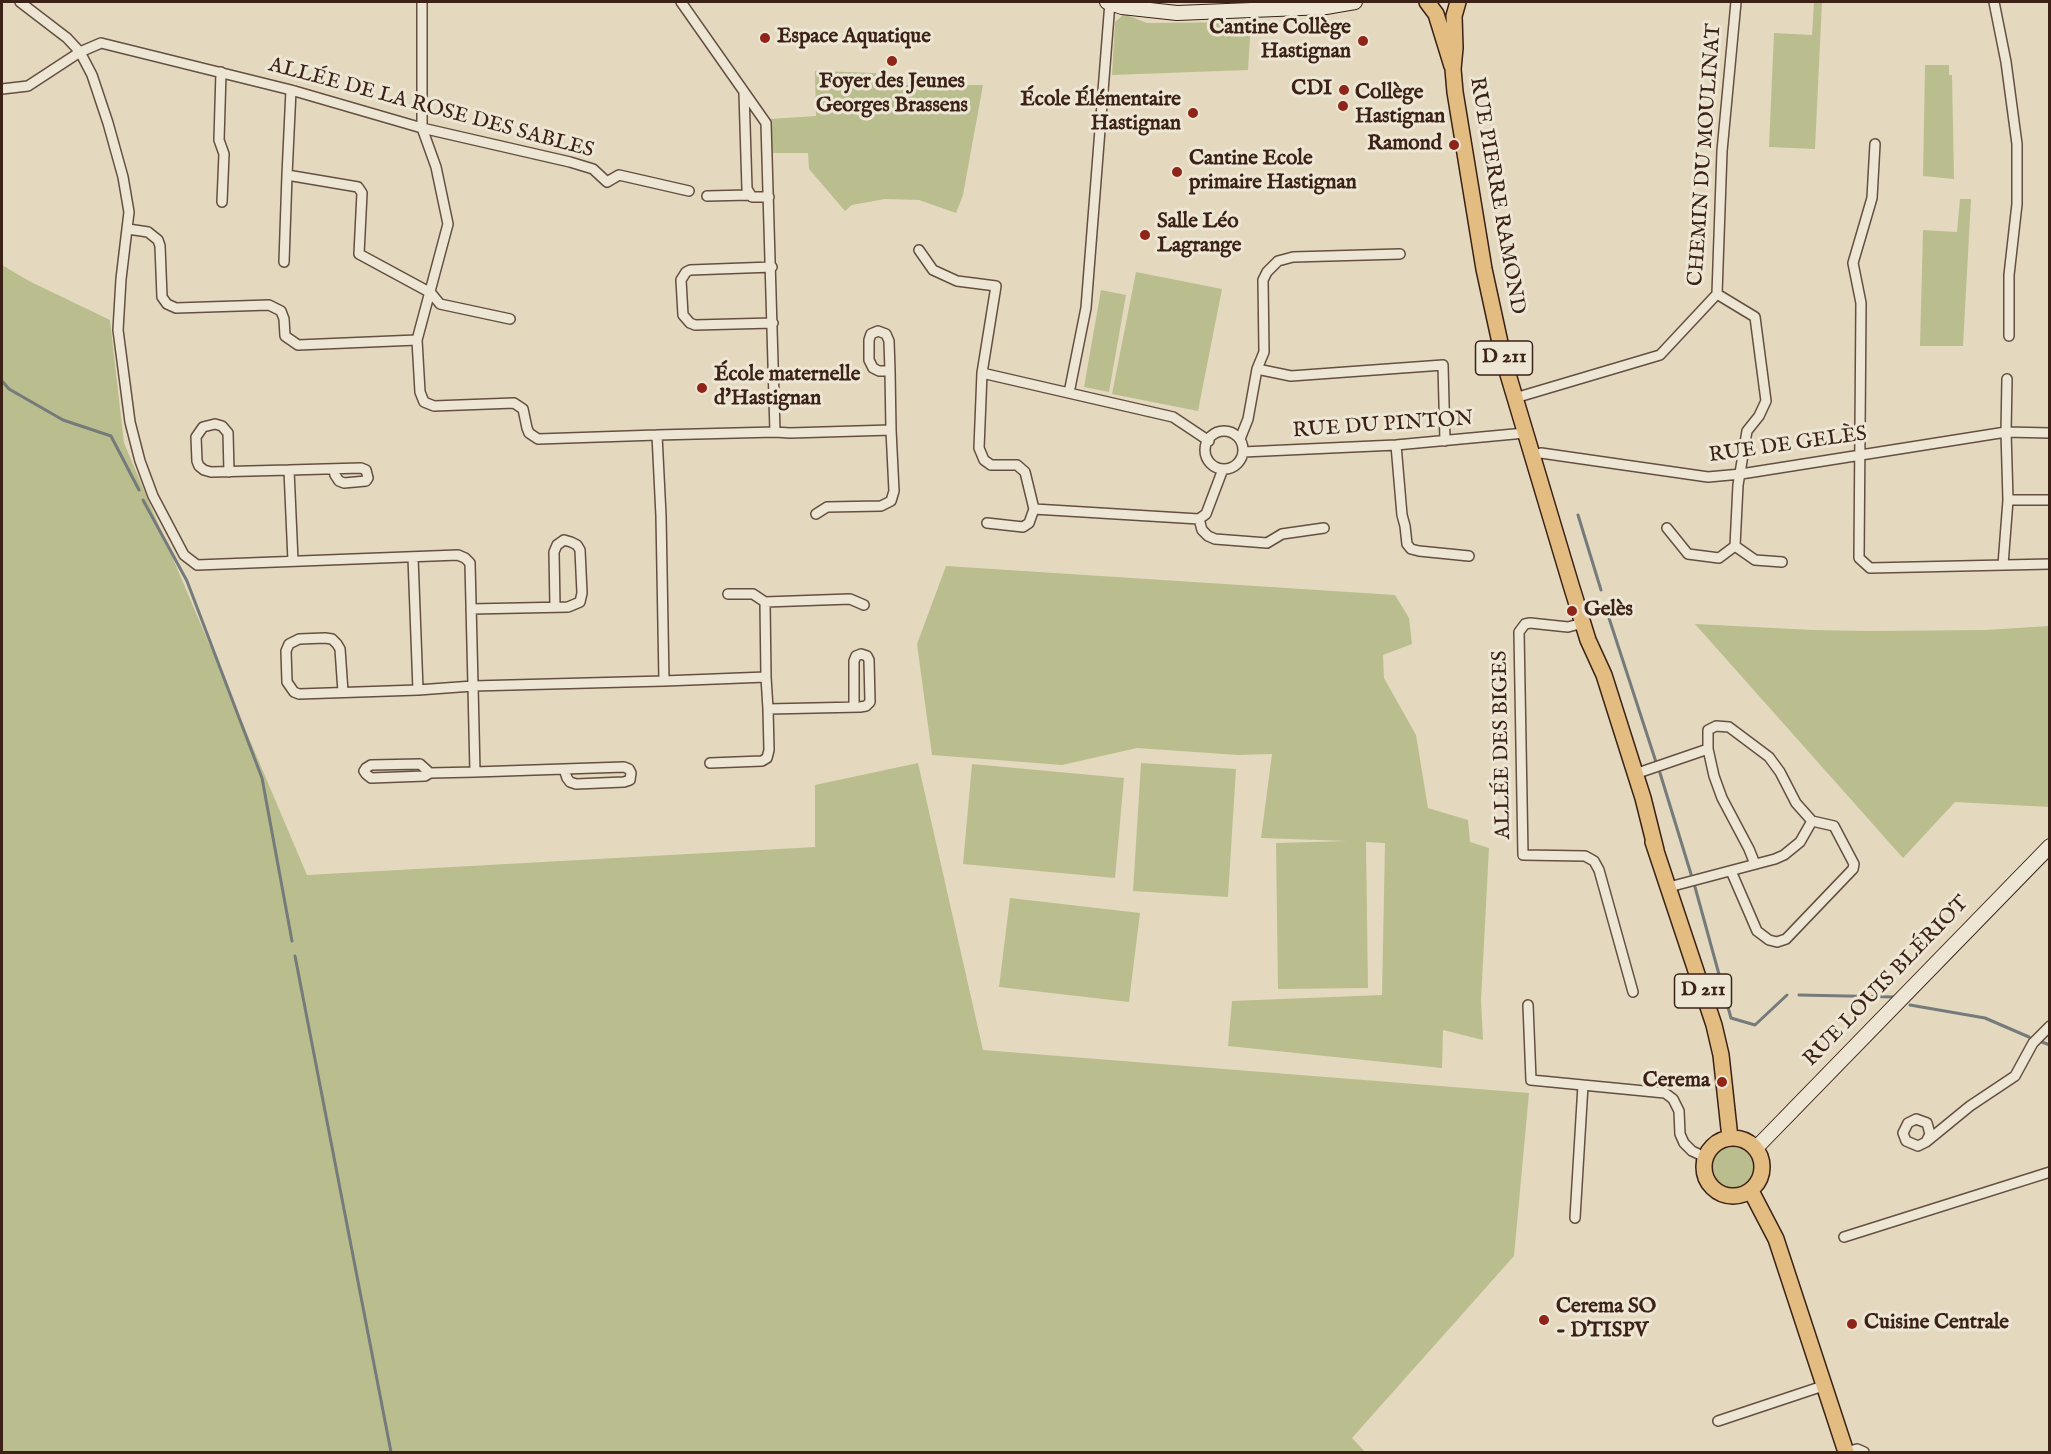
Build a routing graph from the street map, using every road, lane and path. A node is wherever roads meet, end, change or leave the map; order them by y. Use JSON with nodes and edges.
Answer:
{"nodes":[{"id":1,"x":20,"y":2,"type":"edge"},
{"id":2,"x":422,"y":2,"type":"edge"},
{"id":3,"x":681,"y":2,"type":"edge"},
{"id":4,"x":1110,"y":2,"type":"edge"},
{"id":5,"x":1136,"y":2,"type":"edge"},
{"id":6,"x":1276,"y":2,"type":"edge"},
{"id":7,"x":1355,"y":2,"type":"edge"},
{"id":8,"x":1427,"y":2,"type":"edge"},
{"id":9,"x":1432,"y":2,"type":"edge"},
{"id":10,"x":1448,"y":2,"type":"edge"},
{"id":11,"x":1458,"y":2,"type":"edge"},
{"id":12,"x":1736,"y":2,"type":"edge"},
{"id":13,"x":1994,"y":2,"type":"edge"},
{"id":14,"x":80,"y":52,"type":"junction"},
{"id":15,"x":1453,"y":69,"type":"junction"},
{"id":16,"x":221,"y":72,"type":"junction"},
{"id":17,"x":2,"y":89,"type":"edge"},
{"id":18,"x":291,"y":90,"type":"junction"},
{"id":19,"x":744,"y":93,"type":"junction"},
{"id":20,"x":422,"y":128,"type":"junction"},
{"id":21,"x":1875,"y":144,"type":"dead end"},
{"id":22,"x":287,"y":175,"type":"junction"},
{"id":23,"x":689,"y":191,"type":"dead end"},
{"id":24,"x":749,"y":195,"type":"junction"},
{"id":25,"x":707,"y":196,"type":"dead end"},
{"id":26,"x":769,"y":197,"type":"junction"},
{"id":27,"x":222,"y":202,"type":"dead end"},
{"id":28,"x":128,"y":229,"type":"junction"},
{"id":29,"x":920,"y":250,"type":"dead end"},
{"id":30,"x":1400,"y":254,"type":"dead end"},
{"id":31,"x":284,"y":262,"type":"dead end"},
{"id":32,"x":771,"y":267,"type":"junction"},
{"id":33,"x":431,"y":293,"type":"junction"},
{"id":34,"x":1716,"y":294,"type":"junction"},
{"id":35,"x":510,"y":319,"type":"dead end"},
{"id":36,"x":773,"y":323,"type":"junction"},
{"id":37,"x":2008,"y":336,"type":"dead end"},
{"id":38,"x":417,"y":340,"type":"junction"},
{"id":39,"x":1257,"y":369,"type":"junction"},
{"id":40,"x":890,"y":371,"type":"dead end"},
{"id":41,"x":982,"y":373,"type":"junction"},
{"id":42,"x":2007,"y":379,"type":"dead end"},
{"id":43,"x":1069,"y":393,"type":"junction"},
{"id":44,"x":1515,"y":398,"type":"junction"},
{"id":45,"x":891,"y":430,"type":"junction"},
{"id":46,"x":775,"y":432,"type":"junction"},
{"id":47,"x":2006,"y":432,"type":"junction"},
{"id":48,"x":2049,"y":433,"type":"edge"},
{"id":49,"x":1525,"y":434,"type":"junction"},
{"id":50,"x":657,"y":435,"type":"junction"},
{"id":51,"x":1239,"y":439,"type":"junction"},
{"id":52,"x":1209,"y":441,"type":"junction"},
{"id":53,"x":1445,"y":441,"type":"junction"},
{"id":54,"x":1396,"y":445,"type":"junction"},
{"id":55,"x":1243,"y":452,"type":"junction"},
{"id":56,"x":1861,"y":455,"type":"junction"},
{"id":57,"x":1531,"y":456,"type":"junction"},
{"id":58,"x":1223,"y":469,"type":"junction"},
{"id":59,"x":289,"y":470,"type":"junction"},
{"id":60,"x":334,"y":470,"type":"dead end"},
{"id":61,"x":230,"y":472,"type":"junction"},
{"id":62,"x":1741,"y":474,"type":"junction"},
{"id":63,"x":2008,"y":500,"type":"junction"},
{"id":64,"x":2049,"y":500,"type":"edge"},
{"id":65,"x":1034,"y":509,"type":"junction"},
{"id":66,"x":816,"y":514,"type":"dead end"},
{"id":67,"x":1199,"y":519,"type":"junction"},
{"id":68,"x":987,"y":523,"type":"dead end"},
{"id":69,"x":1324,"y":528,"type":"dead end"},
{"id":70,"x":1666,"y":528,"type":"dead end"},
{"id":71,"x":1735,"y":546,"type":"junction"},
{"id":72,"x":1469,"y":556,"type":"dead end"},
{"id":73,"x":413,"y":557,"type":"junction"},
{"id":74,"x":293,"y":561,"type":"junction"},
{"id":75,"x":1782,"y":562,"type":"dead end"},
{"id":76,"x":2003,"y":564,"type":"junction"},
{"id":77,"x":2049,"y":564,"type":"edge"},
{"id":78,"x":728,"y":594,"type":"dead end"},
{"id":79,"x":765,"y":602,"type":"junction"},
{"id":80,"x":864,"y":605,"type":"dead end"},
{"id":81,"x":555,"y":607,"type":"junction"},
{"id":82,"x":471,"y":609,"type":"junction"},
{"id":83,"x":1583,"y":623,"type":"junction"},
{"id":84,"x":1588,"y":640,"type":"junction"},
{"id":85,"x":766,"y":677,"type":"junction"},
{"id":86,"x":664,"y":681,"type":"junction"},
{"id":87,"x":473,"y":686,"type":"junction"},
{"id":88,"x":418,"y":690,"type":"junction"},
{"id":89,"x":343,"y":692,"type":"junction"},
{"id":90,"x":854,"y":707,"type":"junction"},
{"id":91,"x":768,"y":709,"type":"junction"},
{"id":92,"x":1708,"y":749,"type":"junction"},
{"id":93,"x":710,"y":763,"type":"dead end"},
{"id":94,"x":564,"y":769,"type":"junction"},
{"id":95,"x":475,"y":772,"type":"junction"},
{"id":96,"x":430,"y":773,"type":"junction"},
{"id":97,"x":1635,"y":774,"type":"junction"},
{"id":98,"x":1812,"y":821,"type":"junction"},
{"id":99,"x":2049,"y":846,"type":"edge"},
{"id":100,"x":1656,"y":850,"type":"junction"},
{"id":101,"x":1755,"y":864,"type":"junction"},
{"id":102,"x":1731,"y":870,"type":"junction"},
{"id":103,"x":1669,"y":888,"type":"junction"},
{"id":104,"x":1633,"y":992,"type":"dead end"},
{"id":105,"x":1528,"y":1005,"type":"dead end"},
{"id":106,"x":2049,"y":1026,"type":"edge"},
{"id":107,"x":1583,"y":1085,"type":"junction"},
{"id":108,"x":1730,"y":1138,"type":"junction"},
{"id":109,"x":1926,"y":1142,"type":"dead end"},
{"id":110,"x":1756,"y":1148,"type":"junction"},
{"id":111,"x":1705,"y":1157,"type":"junction"},
{"id":112,"x":2049,"y":1172,"type":"edge"},
{"id":113,"x":1751,"y":1191,"type":"junction"},
{"id":114,"x":1575,"y":1218,"type":"dead end"},
{"id":115,"x":1844,"y":1237,"type":"dead end"},
{"id":116,"x":1823,"y":1386,"type":"junction"},
{"id":117,"x":1718,"y":1421,"type":"dead end"},
{"id":118,"x":1846,"y":1452,"type":"edge"},
{"id":119,"x":1864,"y":1452,"type":"edge"}],
"edges":[{"from":1,"to":14,"type":"street"},
{"from":2,"to":20,"type":"street"},
{"from":3,"to":19,"type":"street"},
{"from":4,"to":7,"type":"street"},
{"from":4,"to":43,"type":"street"},
{"from":5,"to":6,"type":"street"},
{"from":8,"to":15,"type":"main road","name":"RUE PIERRE RAMOND","number":"D 211"},
{"from":9,"to":10,"type":"main road"},
{"from":11,"to":15,"type":"main road","name":"RUE PIERRE RAMOND","number":"D 211"},
{"from":12,"to":34,"type":"street","name":"CHEMIN DU MOULINAT"},
{"from":13,"to":37,"type":"street"},
{"from":14,"to":16,"type":"street","name":"ALLÉE DE LA ROSE DES SABLES"},
{"from":14,"to":17,"type":"street","name":"ALLÉE DE LA ROSE DES SABLES"},
{"from":14,"to":28,"type":"street"},
{"from":15,"to":44,"type":"main road","name":"RUE PIERRE RAMOND","number":"D 211"},
{"from":16,"to":18,"type":"street","name":"ALLÉE DE LA ROSE DES SABLES"},
{"from":16,"to":27,"type":"street"},
{"from":18,"to":20,"type":"street","name":"ALLÉE DE LA ROSE DES SABLES"},
{"from":18,"to":22,"type":"street"},
{"from":19,"to":24,"type":"street"},
{"from":19,"to":26,"type":"street"},
{"from":20,"to":23,"type":"street","name":"ALLÉE DE LA ROSE DES SABLES"},
{"from":20,"to":33,"type":"street"},
{"from":21,"to":56,"type":"street"},
{"from":22,"to":31,"type":"street"},
{"from":22,"to":33,"type":"street"},
{"from":24,"to":25,"type":"street"},
{"from":24,"to":26,"type":"street"},
{"from":26,"to":32,"type":"street"},
{"from":28,"to":38,"type":"street"},
{"from":28,"to":74,"type":"street"},
{"from":29,"to":41,"type":"street"},
{"from":30,"to":39,"type":"street"},
{"from":32,"to":36,"type":"street"},
{"from":32,"to":36,"type":"street"},
{"from":33,"to":35,"type":"street"},
{"from":33,"to":38,"type":"street"},
{"from":34,"to":44,"type":"street","name":"CHEMIN DU MOULINAT"},
{"from":34,"to":62,"type":"street"},
{"from":36,"to":46,"type":"street"},
{"from":38,"to":50,"type":"street"},
{"from":39,"to":51,"type":"street"},
{"from":39,"to":53,"type":"street"},
{"from":40,"to":45,"type":"street"},
{"from":41,"to":43,"type":"street"},
{"from":41,"to":65,"type":"street"},
{"from":42,"to":47,"type":"street"},
{"from":43,"to":52,"type":"street"},
{"from":44,"to":49,"type":"main road","name":"RUE PIERRE RAMOND","number":"D 211"},
{"from":45,"to":46,"type":"street"},
{"from":45,"to":66,"type":"street"},
{"from":46,"to":50,"type":"street"},
{"from":47,"to":48,"type":"street","name":"RUE DE GELÈS"},
{"from":47,"to":56,"type":"street","name":"RUE DE GELÈS"},
{"from":47,"to":63,"type":"street"},
{"from":49,"to":53,"type":"street","name":"RUE DU PINTON"},
{"from":49,"to":57,"type":"main road","name":"RUE PIERRE RAMOND","number":"D 211"},
{"from":50,"to":86,"type":"street"},
{"from":51,"to":52,"type":"street"},
{"from":51,"to":55,"type":"street"},
{"from":52,"to":58,"type":"street"},
{"from":53,"to":54,"type":"street","name":"RUE DU PINTON"},
{"from":54,"to":55,"type":"street","name":"RUE DU PINTON"},
{"from":54,"to":72,"type":"street"},
{"from":55,"to":58,"type":"street"},
{"from":56,"to":62,"type":"street","name":"RUE DE GELÈS"},
{"from":56,"to":76,"type":"street"},
{"from":57,"to":62,"type":"street","name":"RUE DE GELÈS"},
{"from":57,"to":83,"type":"main road","name":"RUE PIERRE RAMOND","number":"D 211"},
{"from":58,"to":67,"type":"street"},
{"from":59,"to":60,"type":"street"},
{"from":59,"to":61,"type":"street"},
{"from":59,"to":74,"type":"street"},
{"from":61,"to":61,"type":"street"},
{"from":62,"to":71,"type":"street"},
{"from":63,"to":64,"type":"street"},
{"from":63,"to":76,"type":"street"},
{"from":65,"to":67,"type":"street"},
{"from":65,"to":68,"type":"street"},
{"from":67,"to":69,"type":"street"},
{"from":70,"to":71,"type":"street"},
{"from":71,"to":75,"type":"street"},
{"from":73,"to":74,"type":"street"},
{"from":73,"to":82,"type":"street"},
{"from":73,"to":88,"type":"street"},
{"from":76,"to":77,"type":"street"},
{"from":78,"to":79,"type":"street"},
{"from":79,"to":80,"type":"street"},
{"from":79,"to":85,"type":"street"},
{"from":81,"to":81,"type":"street"},
{"from":81,"to":82,"type":"street"},
{"from":82,"to":87,"type":"street"},
{"from":83,"to":84,"type":"main road","name":"RUE PIERRE RAMOND","number":"D 211"},
{"from":83,"to":104,"type":"street","name":"ALLÉE DES BIGES"},
{"from":84,"to":97,"type":"main road","name":"RUE PIERRE RAMOND","number":"D 211"},
{"from":84,"to":100,"type":"main road","name":"RUE PIERRE RAMOND","number":"D 211"},
{"from":85,"to":86,"type":"street"},
{"from":85,"to":91,"type":"street"},
{"from":86,"to":87,"type":"street"},
{"from":87,"to":88,"type":"street"},
{"from":87,"to":95,"type":"street"},
{"from":88,"to":89,"type":"street"},
{"from":89,"to":89,"type":"street"},
{"from":90,"to":90,"type":"street"},
{"from":90,"to":91,"type":"street"},
{"from":91,"to":93,"type":"street"},
{"from":92,"to":97,"type":"street"},
{"from":92,"to":98,"type":"street"},
{"from":92,"to":101,"type":"street"},
{"from":94,"to":94,"type":"street"},
{"from":94,"to":95,"type":"street"},
{"from":95,"to":96,"type":"street"},
{"from":96,"to":96,"type":"street"},
{"from":97,"to":100,"type":"main road","name":"RUE PIERRE RAMOND","number":"D 211"},
{"from":98,"to":101,"type":"street"},
{"from":98,"to":102,"type":"street"},
{"from":99,"to":110,"type":"street","name":"RUE LOUIS BLÉRIOT"},
{"from":100,"to":103,"type":"main road","name":"RUE PIERRE RAMOND","number":"D 211"},
{"from":101,"to":102,"type":"street"},
{"from":102,"to":103,"type":"street"},
{"from":103,"to":108,"type":"main road","name":"RUE PIERRE RAMOND","number":"D 211"},
{"from":105,"to":107,"type":"street"},
{"from":106,"to":109,"type":"street"},
{"from":107,"to":111,"type":"street"},
{"from":107,"to":114,"type":"street"},
{"from":108,"to":110,"type":"main road"},
{"from":108,"to":111,"type":"main road"},
{"from":110,"to":113,"type":"main road"},
{"from":111,"to":113,"type":"main road"},
{"from":112,"to":115,"type":"street"},
{"from":113,"to":116,"type":"main road"},
{"from":116,"to":117,"type":"street"},
{"from":116,"to":118,"type":"main road"},
{"from":118,"to":119,"type":"street"}]}
